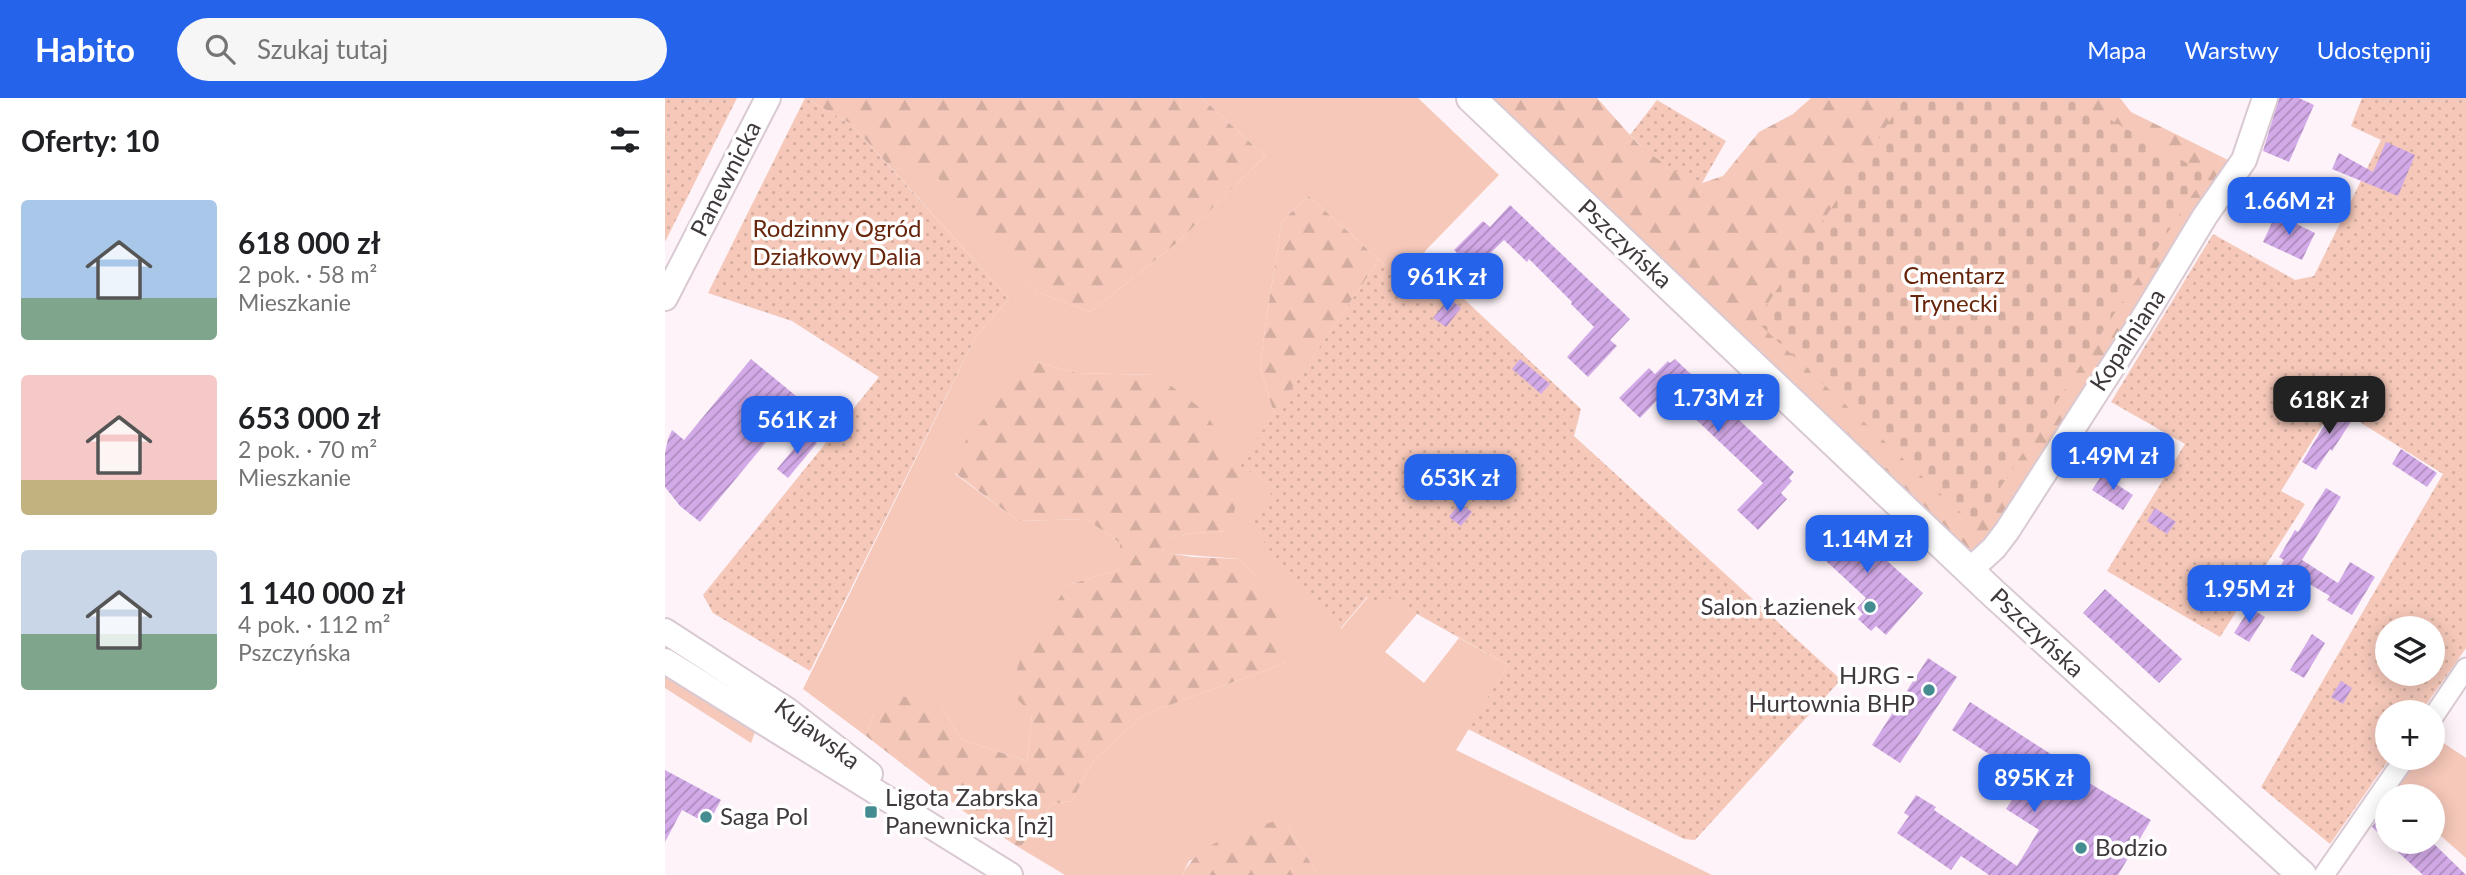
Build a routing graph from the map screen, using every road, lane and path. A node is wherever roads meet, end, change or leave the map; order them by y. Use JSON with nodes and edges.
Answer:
{"nodes":[{"id":1,"x":768,"y":98,"type":"edge"},
{"id":2,"x":1471,"y":98,"type":"edge"},
{"id":3,"x":2265,"y":98,"type":"edge"},
{"id":4,"x":665,"y":298,"type":"edge"},
{"id":5,"x":1970,"y":570,"type":"junction"},
{"id":6,"x":665,"y":631,"type":"edge"},
{"id":7,"x":665,"y":661,"type":"edge"},
{"id":8,"x":2466,"y":667,"type":"edge"},
{"id":9,"x":2444,"y":700,"type":"edge"},
{"id":10,"x":2397,"y":770,"type":"edge"},
{"id":11,"x":961,"y":846,"type":"junction"},
{"id":12,"x":1010,"y":875,"type":"edge"},
{"id":13,"x":2302,"y":875,"type":"edge"},
{"id":14,"x":2324,"y":875,"type":"edge"}],
"edges":[{"from":1,"to":4,"type":"street","name":"Panewnicka"},
{"from":2,"to":5,"type":"main road","name":"Pszczyńska"},
{"from":3,"to":5,"type":"street","name":"Kopalniana"},
{"from":5,"to":13,"type":"main road","name":"Pszczyńska"},
{"from":6,"to":11,"type":"street","name":"Kujawska"},
{"from":7,"to":11,"type":"street","name":"Kujawska"},
{"from":8,"to":9,"type":"street"},
{"from":10,"to":14,"type":"street"},
{"from":11,"to":12,"type":"street","name":"Kujawska"}]}
